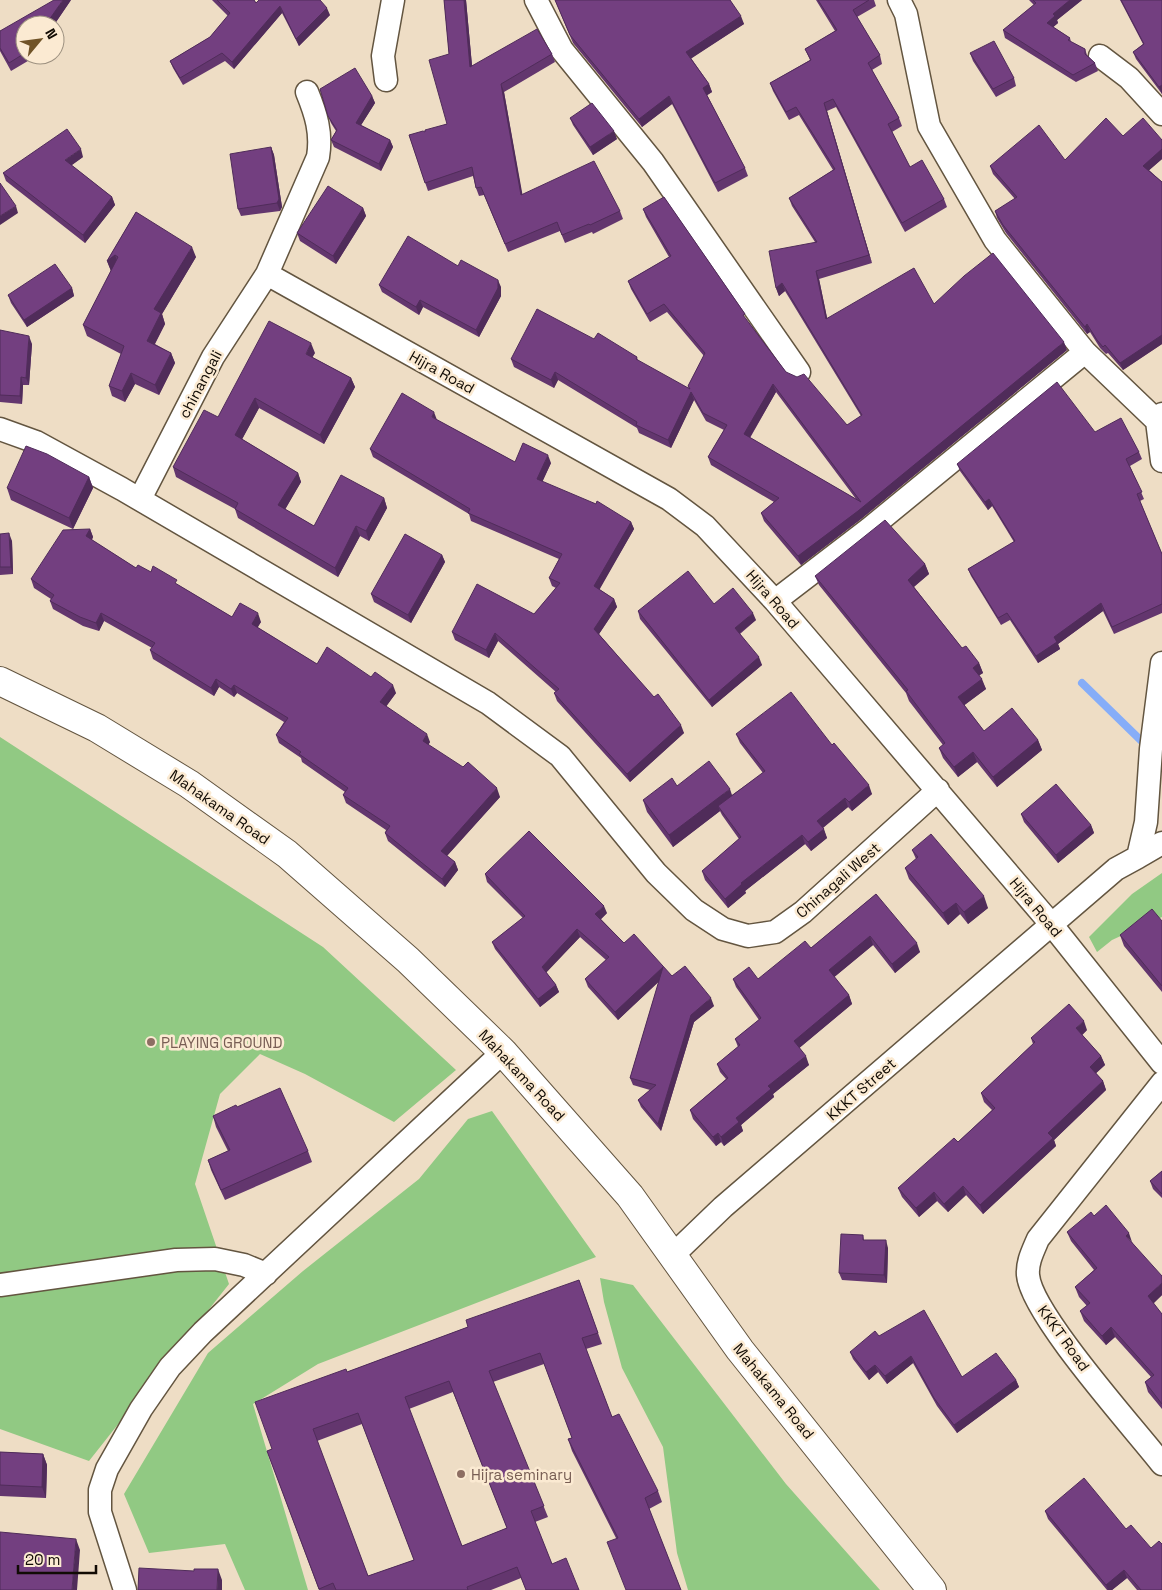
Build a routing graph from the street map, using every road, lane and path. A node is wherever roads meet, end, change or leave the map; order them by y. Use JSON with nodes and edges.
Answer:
{"nodes":[{"id":1,"x":393,"y":0,"type":"edge"},
{"id":2,"x":536,"y":0,"type":"edge"},
{"id":3,"x":899,"y":0,"type":"edge"},
{"id":4,"x":1100,"y":56,"type":"dead end"},
{"id":5,"x":386,"y":80,"type":"dead end"},
{"id":6,"x":307,"y":92,"type":"dead end"},
{"id":7,"x":1162,"y":114,"type":"edge"},
{"id":8,"x":267,"y":274,"type":"junction"},
{"id":9,"x":1085,"y":352,"type":"junction"},
{"id":10,"x":800,"y":372,"type":"dead end"},
{"id":11,"x":1159,"y":417,"type":"edge"},
{"id":12,"x":0,"y":429,"type":"edge"},
{"id":13,"x":1162,"y":461,"type":"edge"},
{"id":14,"x":140,"y":499,"type":"junction"},
{"id":15,"x":775,"y":601,"type":"junction"},
{"id":16,"x":1162,"y":663,"type":"edge"},
{"id":17,"x":0,"y":681,"type":"edge"},
{"id":18,"x":938,"y":790,"type":"junction"},
{"id":19,"x":1162,"y":843,"type":"edge"},
{"id":20,"x":1138,"y":857,"type":"junction"},
{"id":21,"x":1052,"y":925,"type":"junction"},
{"id":22,"x":503,"y":1052,"type":"junction"},
{"id":23,"x":1162,"y":1063,"type":"edge"},
{"id":24,"x":1162,"y":1083,"type":"edge"},
{"id":25,"x":672,"y":1256,"type":"junction"},
{"id":26,"x":266,"y":1274,"type":"junction"},
{"id":27,"x":0,"y":1285,"type":"edge"},
{"id":28,"x":1162,"y":1464,"type":"edge"},
{"id":29,"x":125,"y":1590,"type":"edge"},
{"id":30,"x":932,"y":1590,"type":"edge"}],
"edges":[{"from":1,"to":5,"type":"street"},
{"from":2,"to":10,"type":"street"},
{"from":3,"to":9,"type":"street"},
{"from":4,"to":7,"type":"street"},
{"from":6,"to":8,"type":"street","name":"chinangali"},
{"from":8,"to":14,"type":"street","name":"chinangali"},
{"from":8,"to":15,"type":"street","name":"Hijra Road"},
{"from":9,"to":11,"type":"street"},
{"from":9,"to":15,"type":"street"},
{"from":11,"to":13,"type":"street"},
{"from":12,"to":14,"type":"street"},
{"from":14,"to":18,"type":"street","name":"Chinagali West"},
{"from":15,"to":18,"type":"street","name":"Hijra Road"},
{"from":16,"to":20,"type":"street"},
{"from":17,"to":22,"type":"street","name":"Mahakama Road"},
{"from":18,"to":21,"type":"street","name":"Hijra Road"},
{"from":19,"to":20,"type":"street","name":"KKKT Street"},
{"from":20,"to":21,"type":"street","name":"KKKT Street"},
{"from":21,"to":23,"type":"street","name":"Hijra Road"},
{"from":21,"to":25,"type":"street","name":"KKKT Street"},
{"from":22,"to":25,"type":"street","name":"Mahakama Road"},
{"from":22,"to":26,"type":"street"},
{"from":24,"to":28,"type":"street","name":"KKKT Road"},
{"from":25,"to":30,"type":"street","name":"Mahakama Road"},
{"from":26,"to":27,"type":"street"},
{"from":26,"to":29,"type":"street"}]}
